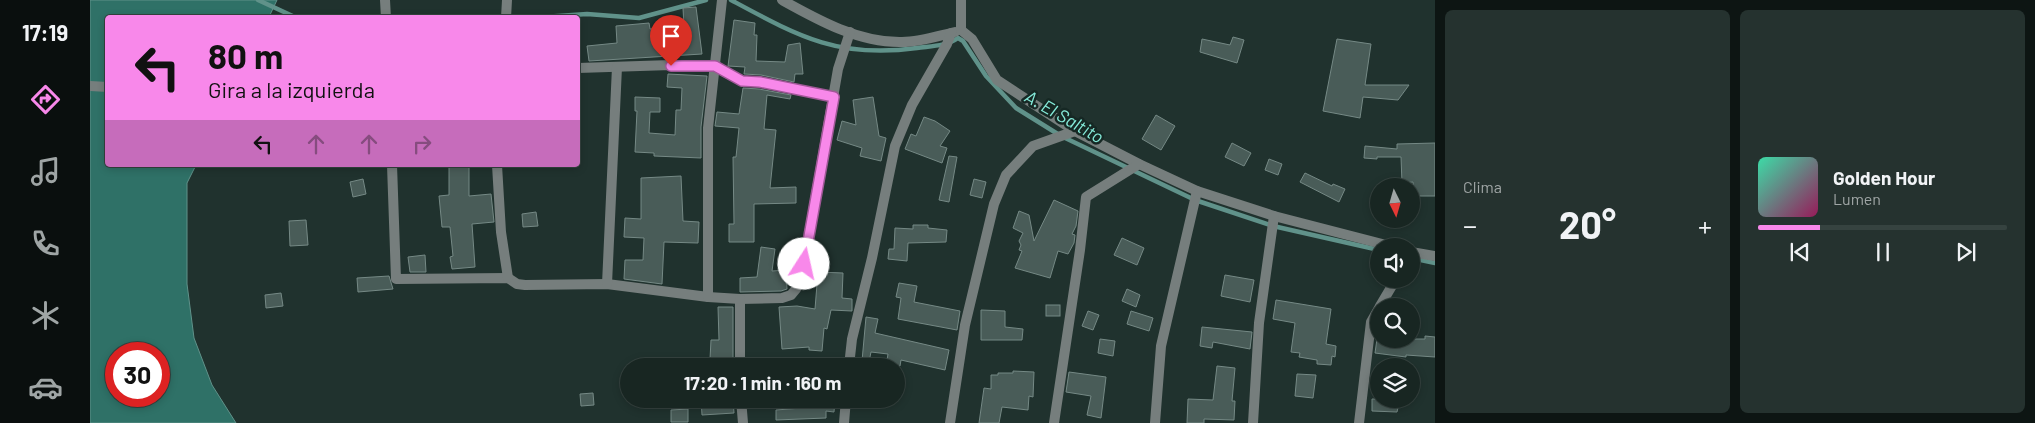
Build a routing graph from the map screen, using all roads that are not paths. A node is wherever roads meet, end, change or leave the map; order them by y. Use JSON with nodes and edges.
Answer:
{"nodes":[{"id":1,"x":384,"y":0,"type":"edge"},
{"id":2,"x":507,"y":0,"type":"edge"},
{"id":3,"x":722,"y":0,"type":"edge"},
{"id":4,"x":782,"y":0,"type":"edge"},
{"id":5,"x":961,"y":0,"type":"edge"},
{"id":6,"x":386,"y":15,"type":"edge"},
{"id":7,"x":506,"y":15,"type":"edge"},
{"id":8,"x":850,"y":32,"type":"junction"},
{"id":9,"x":956,"y":32,"type":"junction"},
{"id":10,"x":715,"y":66,"type":"junction"},
{"id":11,"x":617,"y":67,"type":"junction"},
{"id":12,"x":580,"y":68,"type":"edge"},
{"id":13,"x":90,"y":86,"type":"edge"},
{"id":14,"x":105,"y":87,"type":"edge"},
{"id":15,"x":834,"y":97,"type":"junction"},
{"id":16,"x":1075,"y":131,"type":"junction"},
{"id":17,"x":1139,"y":164,"type":"junction"},
{"id":18,"x":392,"y":167,"type":"edge"},
{"id":19,"x":497,"y":167,"type":"edge"},
{"id":20,"x":1197,"y":190,"type":"junction"},
{"id":21,"x":1274,"y":216,"type":"junction"},
{"id":22,"x":1370,"y":241,"type":"edge"},
{"id":23,"x":1420,"y":254,"type":"edge"},
{"id":24,"x":1435,"y":256,"type":"edge"},
{"id":25,"x":508,"y":278,"type":"junction"},
{"id":26,"x":607,"y":284,"type":"junction"},
{"id":27,"x":708,"y":297,"type":"junction"},
{"id":28,"x":740,"y":299,"type":"junction"},
{"id":29,"x":1370,"y":330,"type":"edge"},
{"id":30,"x":740,"y":358,"type":"edge"},
{"id":31,"x":850,"y":358,"type":"edge"},
{"id":32,"x":742,"y":408,"type":"edge"},
{"id":33,"x":845,"y":408,"type":"edge"},
{"id":34,"x":743,"y":423,"type":"edge"},
{"id":35,"x":844,"y":423,"type":"edge"},
{"id":36,"x":950,"y":423,"type":"edge"},
{"id":37,"x":1054,"y":423,"type":"edge"},
{"id":38,"x":1155,"y":423,"type":"edge"},
{"id":39,"x":1253,"y":423,"type":"edge"},
{"id":40,"x":1359,"y":423,"type":"edge"}],
"edges":[{"from":1,"to":6,"type":"street"},
{"from":2,"to":7,"type":"street"},
{"from":3,"to":10,"type":"street"},
{"from":4,"to":8,"type":"street"},
{"from":5,"to":9,"type":"street"},
{"from":8,"to":9,"type":"street"},
{"from":8,"to":15,"type":"street"},
{"from":9,"to":16,"type":"street"},
{"from":9,"to":31,"type":"street"},
{"from":10,"to":11,"type":"street"},
{"from":10,"to":15,"type":"street"},
{"from":10,"to":27,"type":"street"},
{"from":11,"to":12,"type":"street"},
{"from":11,"to":26,"type":"street"},
{"from":13,"to":14,"type":"street"},
{"from":15,"to":28,"type":"street"},
{"from":16,"to":17,"type":"street"},
{"from":16,"to":36,"type":"street"},
{"from":17,"to":20,"type":"street"},
{"from":17,"to":37,"type":"street"},
{"from":18,"to":25,"type":"street"},
{"from":19,"to":25,"type":"street"},
{"from":20,"to":21,"type":"street"},
{"from":20,"to":38,"type":"street"},
{"from":21,"to":22,"type":"street"},
{"from":21,"to":39,"type":"street"},
{"from":23,"to":24,"type":"street"},
{"from":25,"to":26,"type":"street"},
{"from":26,"to":27,"type":"street"},
{"from":27,"to":28,"type":"street"},
{"from":28,"to":30,"type":"street"},
{"from":29,"to":40,"type":"street"},
{"from":32,"to":34,"type":"street"},
{"from":33,"to":35,"type":"street"}]}
